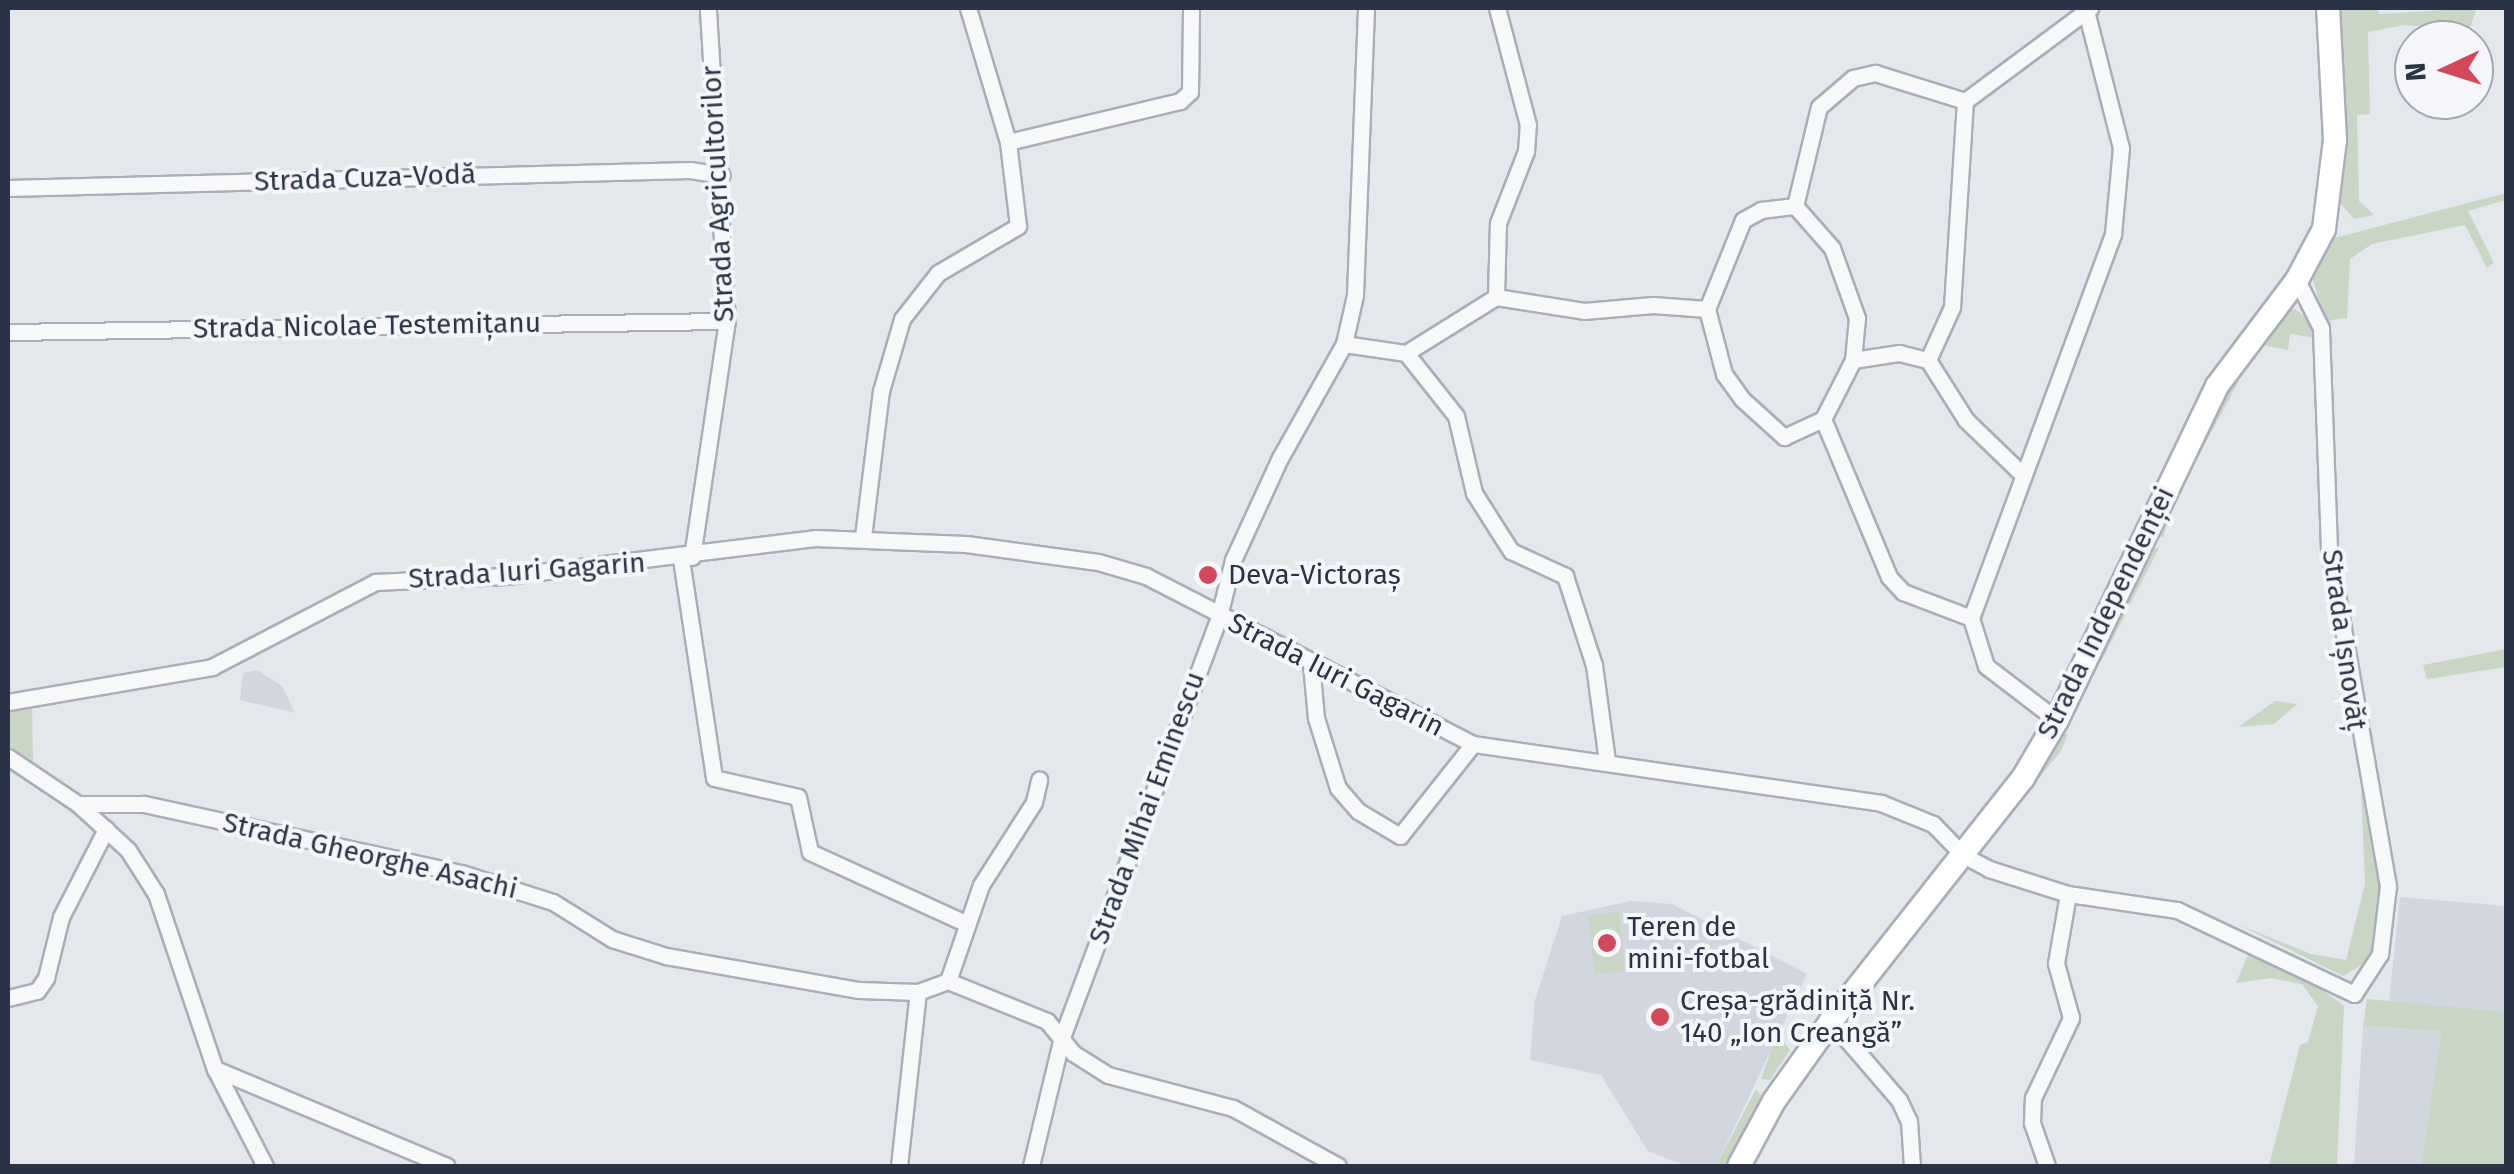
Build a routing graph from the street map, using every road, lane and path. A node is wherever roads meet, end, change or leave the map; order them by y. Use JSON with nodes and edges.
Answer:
{"nodes":[{"id":1,"x":708,"y":8,"type":"edge"},
{"id":2,"x":968,"y":8,"type":"edge"},
{"id":3,"x":1191,"y":8,"type":"edge"},
{"id":4,"x":1366,"y":8,"type":"edge"},
{"id":5,"x":1497,"y":8,"type":"edge"},
{"id":6,"x":2328,"y":8,"type":"edge"},
{"id":7,"x":2088,"y":9,"type":"edge"},
{"id":8,"x":1966,"y":101,"type":"junction"},
{"id":9,"x":1008,"y":142,"type":"junction"},
{"id":10,"x":722,"y":175,"type":"junction"},
{"id":11,"x":8,"y":188,"type":"edge"},
{"id":12,"x":1795,"y":206,"type":"junction"},
{"id":13,"x":2297,"y":280,"type":"junction"},
{"id":14,"x":1496,"y":297,"type":"junction"},
{"id":15,"x":1707,"y":309,"type":"junction"},
{"id":16,"x":726,"y":321,"type":"junction"},
{"id":17,"x":8,"y":332,"type":"edge"},
{"id":18,"x":1344,"y":344,"type":"junction"},
{"id":19,"x":1406,"y":352,"type":"junction"},
{"id":20,"x":1853,"y":360,"type":"junction"},
{"id":21,"x":1928,"y":360,"type":"junction"},
{"id":22,"x":1823,"y":419,"type":"junction"},
{"id":23,"x":2022,"y":474,"type":"junction"},
{"id":24,"x":863,"y":537,"type":"junction"},
{"id":25,"x":686,"y":558,"type":"junction"},
{"id":26,"x":1218,"y":616,"type":"junction"},
{"id":27,"x":1971,"y":618,"type":"junction"},
{"id":28,"x":1311,"y":664,"type":"junction"},
{"id":29,"x":8,"y":702,"type":"edge"},
{"id":30,"x":2058,"y":720,"type":"junction"},
{"id":31,"x":1474,"y":744,"type":"junction"},
{"id":32,"x":8,"y":757,"type":"edge"},
{"id":33,"x":1607,"y":761,"type":"junction"},
{"id":34,"x":1039,"y":780,"type":"dead end"},
{"id":35,"x":78,"y":804,"type":"junction"},
{"id":36,"x":106,"y":830,"type":"junction"},
{"id":37,"x":1964,"y":855,"type":"junction"},
{"id":38,"x":2068,"y":894,"type":"junction"},
{"id":39,"x":965,"y":923,"type":"junction"},
{"id":40,"x":948,"y":980,"type":"junction"},
{"id":41,"x":918,"y":992,"type":"junction"},
{"id":42,"x":2354,"y":994,"type":"joint"},
{"id":43,"x":8,"y":998,"type":"edge"},
{"id":44,"x":1831,"y":1021,"type":"junction"},
{"id":45,"x":1062,"y":1037,"type":"junction"},
{"id":46,"x":215,"y":1069,"type":"junction"},
{"id":47,"x":265,"y":1166,"type":"edge"},
{"id":48,"x":447,"y":1166,"type":"edge"},
{"id":49,"x":899,"y":1166,"type":"edge"},
{"id":50,"x":1030,"y":1166,"type":"edge"},
{"id":51,"x":1338,"y":1166,"type":"edge"},
{"id":52,"x":1739,"y":1166,"type":"edge"},
{"id":53,"x":1912,"y":1166,"type":"edge"},
{"id":54,"x":2047,"y":1166,"type":"edge"}],
"edges":[{"from":1,"to":10,"type":"street","name":"Strada Agricultorilor"},
{"from":2,"to":9,"type":"street"},
{"from":3,"to":9,"type":"street"},
{"from":4,"to":18,"type":"street","name":"Strada Mihai Eminescu"},
{"from":5,"to":14,"type":"street"},
{"from":6,"to":13,"type":"main road","name":"Strada Independenței"},
{"from":7,"to":8,"type":"street"},
{"from":7,"to":23,"type":"street"},
{"from":8,"to":12,"type":"street"},
{"from":8,"to":21,"type":"street"},
{"from":9,"to":24,"type":"street"},
{"from":10,"to":11,"type":"street","name":"Strada Cuza-Vodă"},
{"from":10,"to":16,"type":"street","name":"Strada Agricultorilor"},
{"from":12,"to":15,"type":"street"},
{"from":12,"to":20,"type":"street"},
{"from":13,"to":30,"type":"main road","name":"Strada Independenței"},
{"from":13,"to":42,"type":"street","name":"Strada Ișnovăț"},
{"from":14,"to":15,"type":"street"},
{"from":14,"to":19,"type":"street"},
{"from":15,"to":22,"type":"street"},
{"from":16,"to":17,"type":"street","name":"Strada Nicolae Testemițanu"},
{"from":16,"to":25,"type":"street","name":"Strada Agricultorilor"},
{"from":18,"to":19,"type":"street"},
{"from":18,"to":26,"type":"street","name":"Strada Mihai Eminescu"},
{"from":19,"to":33,"type":"street"},
{"from":20,"to":21,"type":"street"},
{"from":20,"to":22,"type":"street"},
{"from":21,"to":23,"type":"street"},
{"from":22,"to":27,"type":"street"},
{"from":23,"to":27,"type":"street"},
{"from":24,"to":25,"type":"street","name":"Strada Iuri Gagarin"},
{"from":24,"to":26,"type":"street","name":"Strada Iuri Gagarin"},
{"from":25,"to":29,"type":"street","name":"Strada Iuri Gagarin"},
{"from":25,"to":39,"type":"street","name":"Strada Agricultorilor"},
{"from":26,"to":28,"type":"street","name":"Strada Iuri Gagarin"},
{"from":26,"to":45,"type":"street","name":"Strada Mihai Eminescu"},
{"from":27,"to":30,"type":"street"},
{"from":28,"to":31,"type":"street","name":"Strada Iuri Gagarin"},
{"from":28,"to":31,"type":"street"},
{"from":30,"to":37,"type":"main road","name":"Strada Independenței"},
{"from":31,"to":33,"type":"street","name":"Strada Iuri Gagarin"},
{"from":32,"to":35,"type":"street"},
{"from":33,"to":37,"type":"street","name":"Strada Iuri Gagarin"},
{"from":34,"to":39,"type":"street"},
{"from":35,"to":36,"type":"street"},
{"from":35,"to":41,"type":"street","name":"Strada Gheorghe Asachi"},
{"from":36,"to":43,"type":"street"},
{"from":36,"to":46,"type":"street"},
{"from":37,"to":38,"type":"street","name":"Strada Iuri Gagarin"},
{"from":37,"to":44,"type":"main road","name":"Strada Independenței"},
{"from":38,"to":42,"type":"street","name":"Strada Iuri Gagarin"},
{"from":38,"to":54,"type":"street"},
{"from":39,"to":40,"type":"street"},
{"from":40,"to":41,"type":"street","name":"Strada Gheorghe Asachi"},
{"from":40,"to":45,"type":"street"},
{"from":41,"to":49,"type":"street"},
{"from":44,"to":52,"type":"main road","name":"Strada Independenței"},
{"from":44,"to":53,"type":"street"},
{"from":45,"to":50,"type":"street","name":"Strada Mihai Eminescu"},
{"from":45,"to":51,"type":"street"},
{"from":46,"to":47,"type":"street"},
{"from":46,"to":48,"type":"street"}]}
